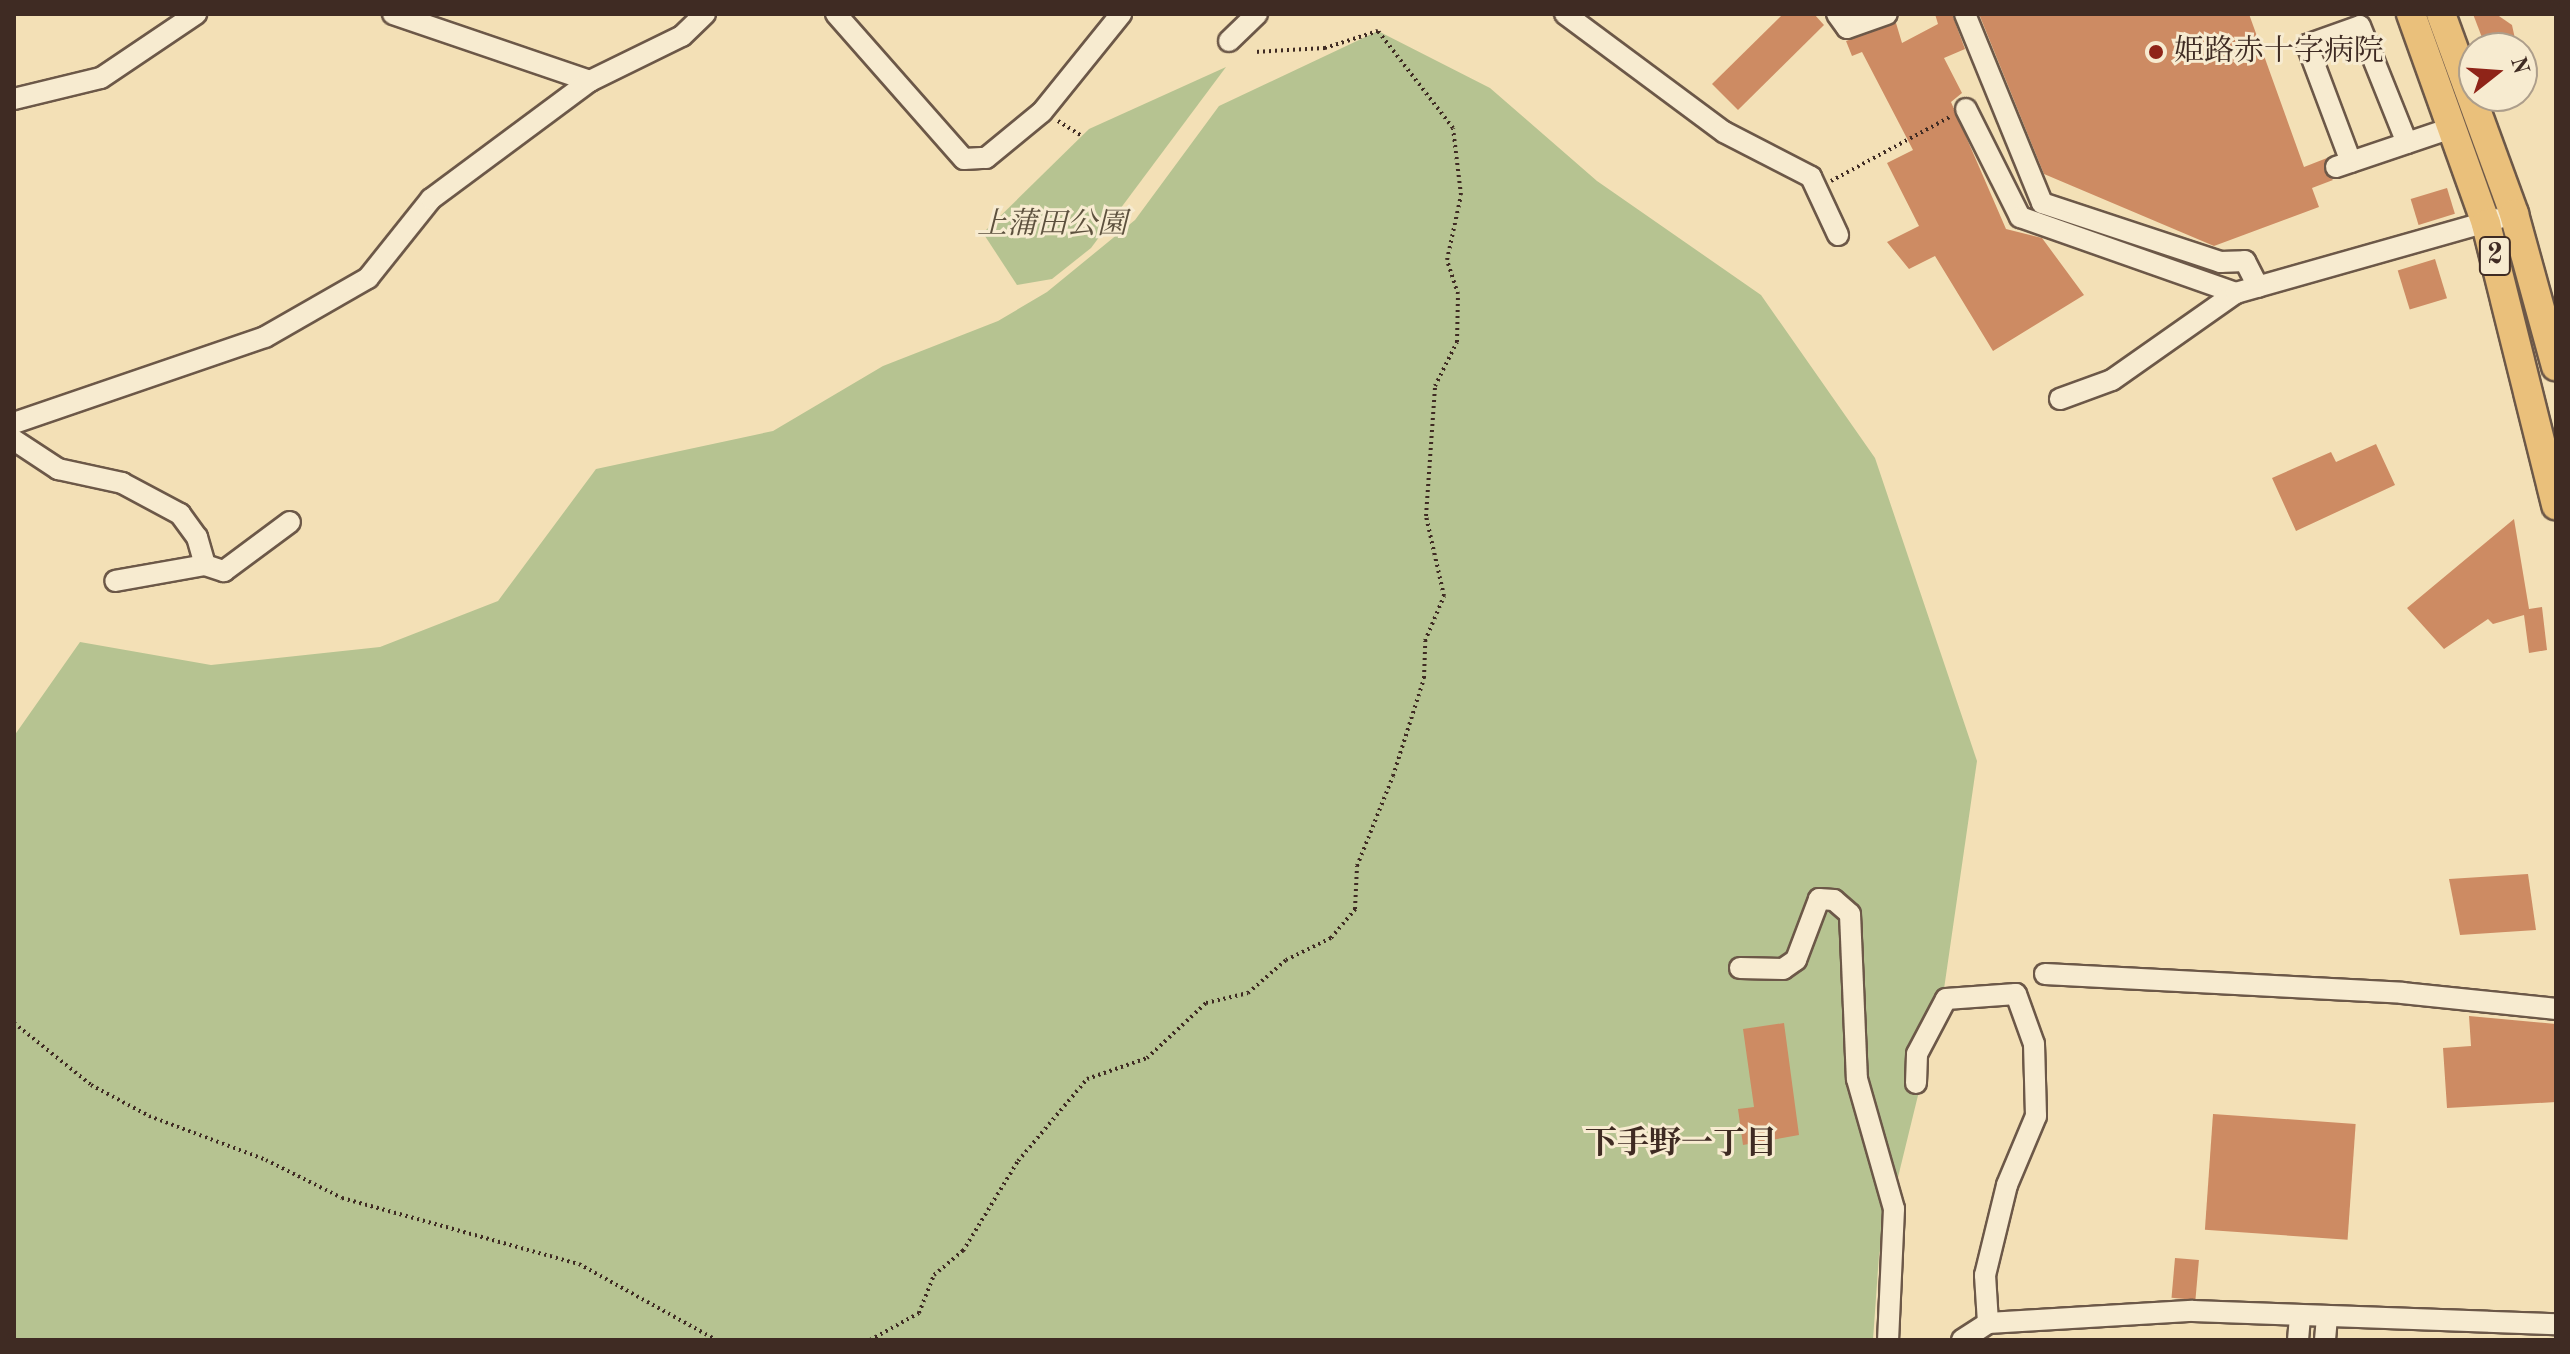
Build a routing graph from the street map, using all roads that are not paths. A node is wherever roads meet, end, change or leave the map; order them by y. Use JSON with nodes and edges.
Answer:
{"nodes":[{"id":1,"x":196,"y":14,"type":"edge"},
{"id":2,"x":393,"y":14,"type":"edge"},
{"id":3,"x":705,"y":14,"type":"edge"},
{"id":4,"x":836,"y":14,"type":"edge"},
{"id":5,"x":1121,"y":14,"type":"edge"},
{"id":6,"x":1257,"y":14,"type":"edge"},
{"id":7,"x":1565,"y":14,"type":"edge"},
{"id":8,"x":1837,"y":14,"type":"edge"},
{"id":9,"x":1887,"y":14,"type":"edge"},
{"id":10,"x":1965,"y":14,"type":"edge"},
{"id":11,"x":2411,"y":14,"type":"edge"},
{"id":12,"x":2441,"y":14,"type":"edge"},
{"id":13,"x":1229,"y":41,"type":"dead end"},
{"id":14,"x":590,"y":81,"type":"junction"},
{"id":15,"x":17,"y":91,"type":"edge"},
{"id":16,"x":1966,"y":109,"type":"road end"},
{"id":17,"x":2454,"y":127,"type":"junction"},
{"id":18,"x":2407,"y":143,"type":"junction"},
{"id":19,"x":2514,"y":214,"type":"junction"},
{"id":20,"x":2486,"y":224,"type":"junction"},
{"id":21,"x":1838,"y":235,"type":"dead end"},
{"id":22,"x":2258,"y":287,"type":"junction"},
{"id":23,"x":2236,"y":293,"type":"junction"},
{"id":24,"x":2556,"y":366,"type":"edge"},
{"id":25,"x":2060,"y":399,"type":"dead end"},
{"id":26,"x":14,"y":423,"type":"edge"},
{"id":27,"x":14,"y":440,"type":"edge"},
{"id":28,"x":2556,"y":505,"type":"edge"},
{"id":29,"x":290,"y":522,"type":"dead end"},
{"id":30,"x":205,"y":565,"type":"junction"},
{"id":31,"x":115,"y":581,"type":"dead end"},
{"id":32,"x":1740,"y":968,"type":"dead end"},
{"id":33,"x":2045,"y":974,"type":"dead end"},
{"id":34,"x":2556,"y":1009,"type":"edge"},
{"id":35,"x":1916,"y":1083,"type":"dead end"},
{"id":36,"x":2300,"y":1317,"type":"junction"},
{"id":37,"x":2327,"y":1317,"type":"junction"},
{"id":38,"x":1988,"y":1323,"type":"junction"},
{"id":39,"x":2556,"y":1324,"type":"edge"},
{"id":40,"x":2470,"y":1331,"type":"edge"},
{"id":41,"x":1888,"y":1340,"type":"edge"},
{"id":42,"x":1962,"y":1340,"type":"edge"},
{"id":43,"x":2298,"y":1340,"type":"edge"},
{"id":44,"x":2325,"y":1340,"type":"edge"}],
"edges":[{"from":1,"to":15,"type":"street"},
{"from":2,"to":14,"type":"street"},
{"from":3,"to":14,"type":"street"},
{"from":4,"to":5,"type":"street"},
{"from":6,"to":13,"type":"street"},
{"from":7,"to":21,"type":"street"},
{"from":8,"to":9,"type":"street"},
{"from":10,"to":22,"type":"street"},
{"from":11,"to":17,"type":"highway","number":"2"},
{"from":12,"to":19,"type":"highway","number":"2"},
{"from":14,"to":26,"type":"street"},
{"from":16,"to":23,"type":"street"},
{"from":17,"to":18,"type":"street"},
{"from":17,"to":20,"type":"highway","number":"2"},
{"from":18,"to":18,"type":"street"},
{"from":19,"to":20,"type":"street"},
{"from":19,"to":24,"type":"highway","number":"2"},
{"from":20,"to":22,"type":"street"},
{"from":20,"to":28,"type":"highway","number":"2"},
{"from":22,"to":23,"type":"street"},
{"from":23,"to":25,"type":"street"},
{"from":27,"to":30,"type":"street"},
{"from":29,"to":30,"type":"street"},
{"from":30,"to":31,"type":"street"},
{"from":32,"to":41,"type":"street"},
{"from":33,"to":34,"type":"street"},
{"from":35,"to":38,"type":"street"},
{"from":36,"to":37,"type":"street"},
{"from":36,"to":38,"type":"street"},
{"from":36,"to":43,"type":"street"},
{"from":37,"to":40,"type":"street"},
{"from":37,"to":44,"type":"street"},
{"from":38,"to":42,"type":"street"},
{"from":39,"to":40,"type":"street"}]}
